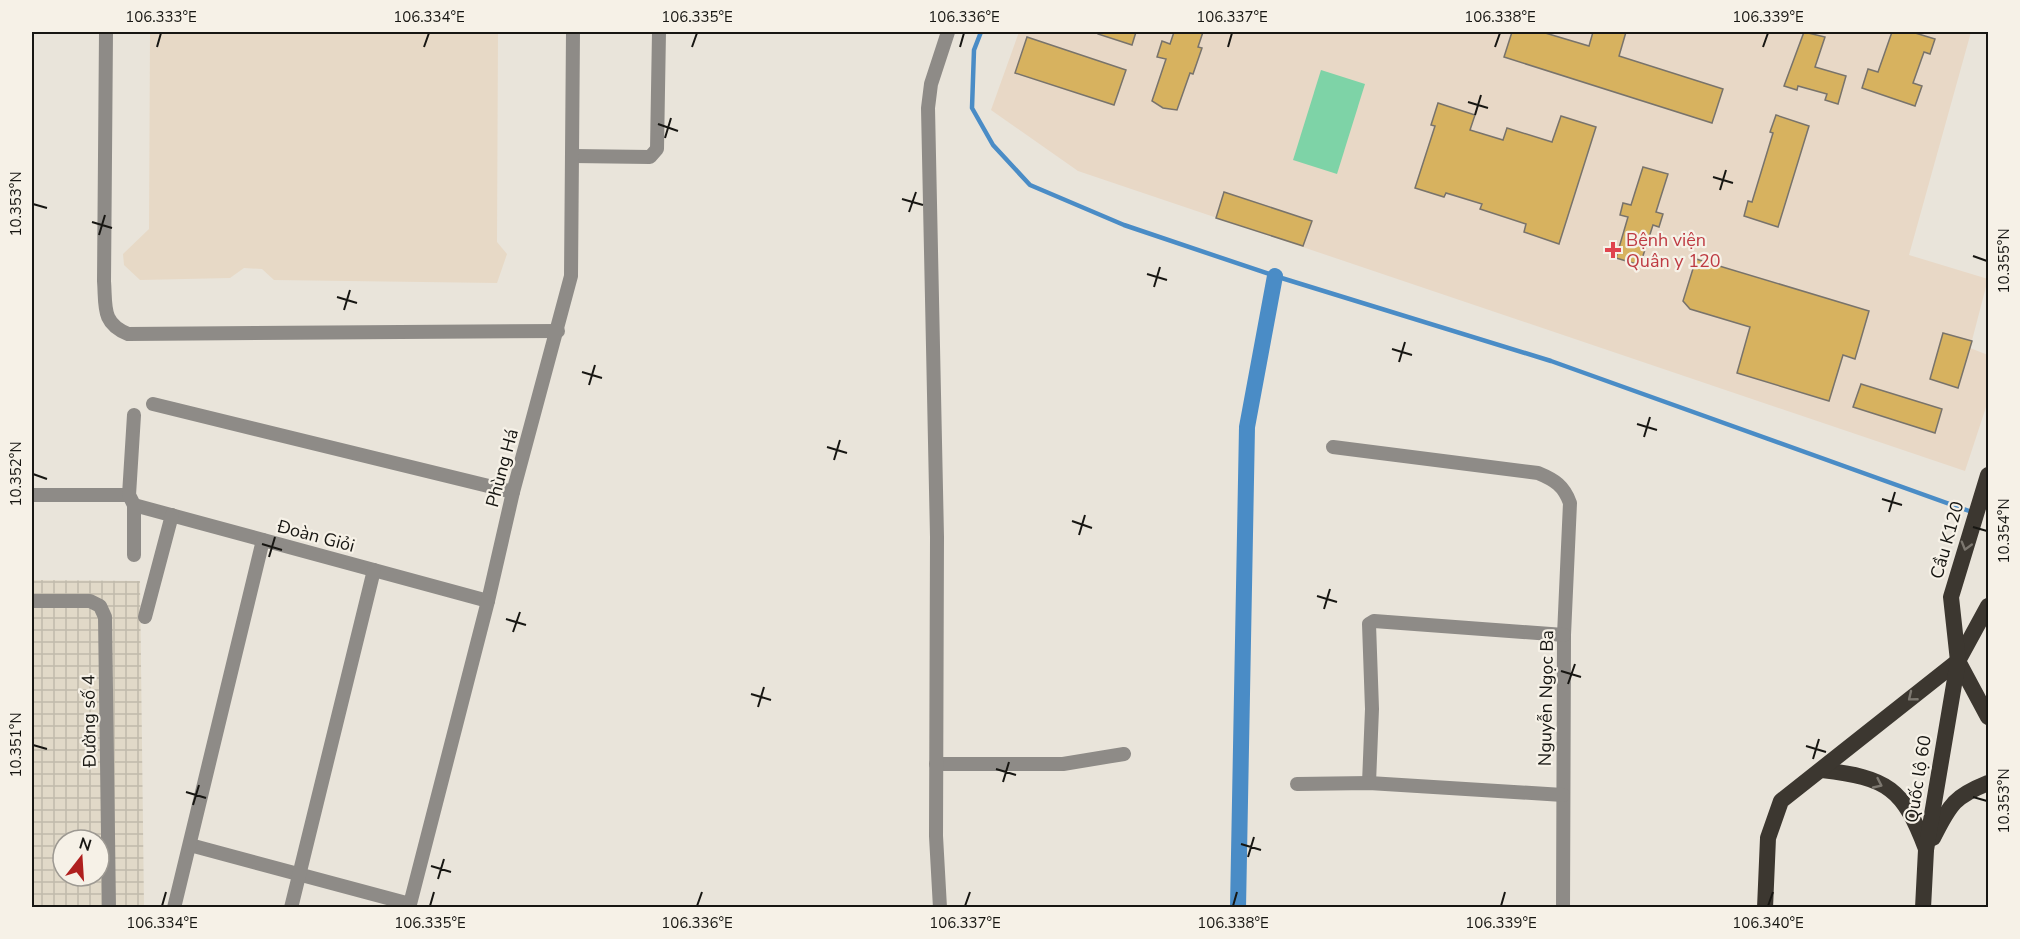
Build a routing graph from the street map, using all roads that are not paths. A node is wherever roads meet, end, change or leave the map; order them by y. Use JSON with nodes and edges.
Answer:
{"nodes":[{"id":1,"x":106,"y":32,"type":"edge"},
{"id":2,"x":573,"y":32,"type":"edge"},
{"id":3,"x":659,"y":32,"type":"edge"},
{"id":4,"x":948,"y":32,"type":"edge"},
{"id":5,"x":573,"y":156,"type":"junction"},
{"id":6,"x":558,"y":331,"type":"junction"},
{"id":7,"x":153,"y":404,"type":"dead end"},
{"id":8,"x":134,"y":415,"type":"dead end"},
{"id":9,"x":1333,"y":447,"type":"dead end"},
{"id":10,"x":1989,"y":475,"type":"edge"},
{"id":11,"x":513,"y":492,"type":"junction"},
{"id":12,"x":32,"y":495,"type":"edge"},
{"id":13,"x":132,"y":500,"type":"junction"},
{"id":14,"x":172,"y":515,"type":"junction"},
{"id":15,"x":264,"y":540,"type":"junction"},
{"id":16,"x":134,"y":555,"type":"dead end"},
{"id":17,"x":374,"y":570,"type":"junction"},
{"id":18,"x":32,"y":601,"type":"edge"},
{"id":19,"x":488,"y":601,"type":"junction"},
{"id":20,"x":1989,"y":606,"type":"edge"},
{"id":21,"x":145,"y":616,"type":"dead end"},
{"id":22,"x":1564,"y":635,"type":"junction"},
{"id":23,"x":1958,"y":661,"type":"junction"},
{"id":24,"x":1989,"y":717,"type":"edge"},
{"id":25,"x":1124,"y":754,"type":"dead end"},
{"id":26,"x":1036,"y":757,"type":"dead end"},
{"id":27,"x":936,"y":764,"type":"junction"},
{"id":28,"x":951,"y":764,"type":"junction"},
{"id":29,"x":1822,"y":770,"type":"junction"},
{"id":30,"x":1369,"y":783,"type":"junction"},
{"id":31,"x":1989,"y":783,"type":"edge"},
{"id":32,"x":1297,"y":784,"type":"dead end"},
{"id":33,"x":1563,"y":795,"type":"junction"},
{"id":34,"x":190,"y":844,"type":"junction"},
{"id":35,"x":1926,"y":850,"type":"junction"},
{"id":36,"x":299,"y":873,"type":"junction"},
{"id":37,"x":410,"y":906,"type":"edge"},
{"id":38,"x":1923,"y":906,"type":"edge"},
{"id":39,"x":108,"y":908,"type":"edge"},
{"id":40,"x":174,"y":908,"type":"edge"},
{"id":41,"x":291,"y":908,"type":"edge"},
{"id":42,"x":940,"y":908,"type":"edge"},
{"id":43,"x":1563,"y":908,"type":"edge"},
{"id":44,"x":1765,"y":908,"type":"edge"}],
"edges":[{"from":1,"to":6,"type":"street"},
{"from":2,"to":5,"type":"street","name":"Phùng Há"},
{"from":3,"to":5,"type":"street"},
{"from":4,"to":27,"type":"street"},
{"from":5,"to":6,"type":"street","name":"Phùng Há"},
{"from":6,"to":11,"type":"street","name":"Phùng Há"},
{"from":7,"to":11,"type":"street"},
{"from":8,"to":13,"type":"street"},
{"from":9,"to":22,"type":"street","name":"Nguyễn Ngọc Ba"},
{"from":10,"to":23,"type":"highway","name":"Cầu K120","one_way":true},
{"from":11,"to":19,"type":"street","name":"Phùng Há"},
{"from":12,"to":13,"type":"street","name":"Đoàn Giỏi"},
{"from":13,"to":14,"type":"street","name":"Đoàn Giỏi"},
{"from":13,"to":16,"type":"street"},
{"from":14,"to":15,"type":"street","name":"Đoàn Giỏi"},
{"from":14,"to":21,"type":"street"},
{"from":15,"to":17,"type":"street","name":"Đoàn Giỏi"},
{"from":15,"to":34,"type":"street"},
{"from":17,"to":19,"type":"street","name":"Đoàn Giỏi"},
{"from":17,"to":36,"type":"street"},
{"from":18,"to":39,"type":"street","name":"Đường số 4"},
{"from":19,"to":37,"type":"street","name":"Phùng Há"},
{"from":20,"to":23,"type":"highway"},
{"from":22,"to":30,"type":"street"},
{"from":22,"to":33,"type":"street","name":"Nguyễn Ngọc Ba"},
{"from":23,"to":24,"type":"highway"},
{"from":23,"to":29,"type":"highway","one_way":true},
{"from":23,"to":35,"type":"highway","name":"Quốc lộ 60"},
{"from":25,"to":28,"type":"street"},
{"from":26,"to":28,"type":"street"},
{"from":27,"to":28,"type":"street"},
{"from":27,"to":42,"type":"street"},
{"from":29,"to":35,"type":"highway","one_way":true},
{"from":29,"to":44,"type":"highway"},
{"from":30,"to":32,"type":"street"},
{"from":30,"to":33,"type":"street"},
{"from":31,"to":35,"type":"highway"},
{"from":33,"to":43,"type":"street","name":"Nguyễn Ngọc Ba"},
{"from":34,"to":36,"type":"street"},
{"from":34,"to":40,"type":"street"},
{"from":35,"to":38,"type":"highway","name":"Quốc lộ 60"},
{"from":36,"to":37,"type":"street"},
{"from":36,"to":41,"type":"street"}]}
